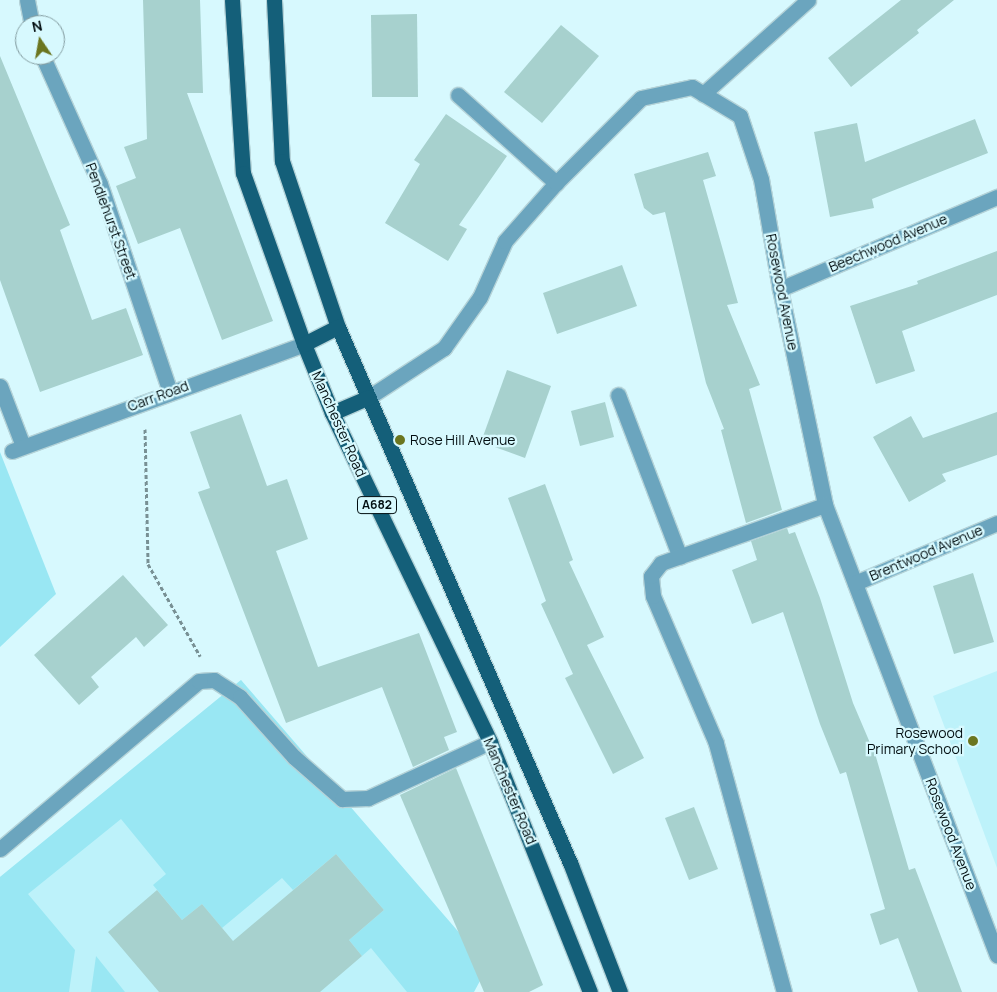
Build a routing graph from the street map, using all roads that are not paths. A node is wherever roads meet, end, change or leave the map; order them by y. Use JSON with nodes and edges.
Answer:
{"nodes":[{"id":1,"x":27,"y":0,"type":"edge"},
{"id":2,"x":232,"y":0,"type":"edge"},
{"id":3,"x":274,"y":0,"type":"edge"},
{"id":4,"x":808,"y":0,"type":"edge"},
{"id":5,"x":30,"y":15,"type":"edge"},
{"id":6,"x":46,"y":65,"type":"edge"},
{"id":7,"x":703,"y":94,"type":"junction"},
{"id":8,"x":458,"y":95,"type":"dead end"},
{"id":9,"x":556,"y":182,"type":"junction"},
{"id":10,"x":997,"y":197,"type":"edge"},
{"id":11,"x":780,"y":288,"type":"junction"},
{"id":12,"x":338,"y":327,"type":"junction"},
{"id":13,"x":304,"y":344,"type":"junction"},
{"id":14,"x":0,"y":386,"type":"edge"},
{"id":15,"x":170,"y":392,"type":"junction"},
{"id":16,"x":618,"y":395,"type":"dead end"},
{"id":17,"x":369,"y":397,"type":"junction"},
{"id":18,"x":332,"y":413,"type":"junction"},
{"id":19,"x":825,"y":505,"type":"junction"},
{"id":20,"x":997,"y":523,"type":"edge"},
{"id":21,"x":680,"y":557,"type":"junction"},
{"id":22,"x":855,"y":583,"type":"junction"},
{"id":23,"x":490,"y":742,"type":"junction"},
{"id":24,"x":0,"y":849,"type":"edge"},
{"id":25,"x":997,"y":955,"type":"edge"},
{"id":26,"x":590,"y":992,"type":"edge"},
{"id":27,"x":620,"y":992,"type":"edge"},
{"id":28,"x":784,"y":992,"type":"edge"}],
"edges":[{"from":1,"to":5,"type":"street"},
{"from":2,"to":13,"type":"main road","name":"Manchester Road","number":"A682"},
{"from":3,"to":12,"type":"main road","name":"Manchester Road","number":"A682"},
{"from":4,"to":7,"type":"street"},
{"from":6,"to":15,"type":"street","name":"Pendlehurst Street"},
{"from":7,"to":9,"type":"street","name":"Rosewood Avenue"},
{"from":7,"to":11,"type":"street","name":"Rosewood Avenue"},
{"from":8,"to":9,"type":"street"},
{"from":9,"to":17,"type":"street","name":"Rosewood Avenue"},
{"from":10,"to":11,"type":"street","name":"Beechwood Avenue"},
{"from":11,"to":19,"type":"street","name":"Rosewood Avenue"},
{"from":12,"to":13,"type":"main road"},
{"from":12,"to":17,"type":"main road","name":"Manchester Road","number":"A682"},
{"from":13,"to":15,"type":"street","name":"Carr Road"},
{"from":13,"to":18,"type":"main road","name":"Manchester Road","number":"A682"},
{"from":14,"to":15,"type":"street","name":"Carr Road"},
{"from":16,"to":21,"type":"street"},
{"from":17,"to":18,"type":"main road"},
{"from":17,"to":27,"type":"main road","name":"Manchester Road","number":"A682"},
{"from":18,"to":23,"type":"main road","name":"Manchester Road","number":"A682"},
{"from":19,"to":21,"type":"street"},
{"from":19,"to":22,"type":"street","name":"Rosewood Avenue"},
{"from":20,"to":22,"type":"street","name":"Brentwood Avenue"},
{"from":21,"to":28,"type":"street"},
{"from":22,"to":25,"type":"street","name":"Rosewood Avenue"},
{"from":23,"to":24,"type":"street"},
{"from":23,"to":26,"type":"main road","name":"Manchester Road","number":"A682"}]}
